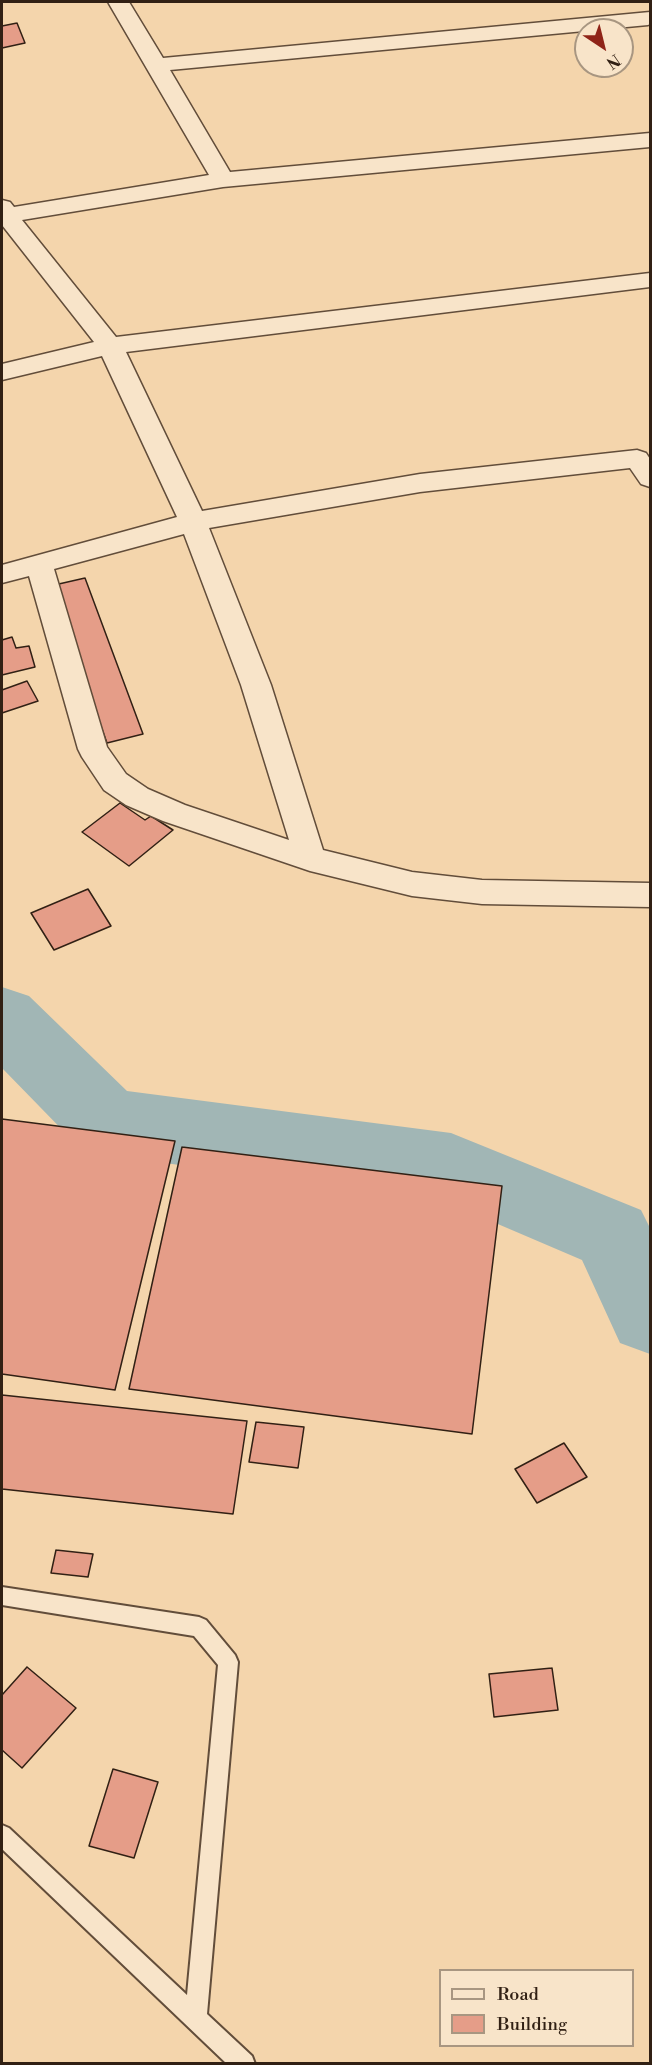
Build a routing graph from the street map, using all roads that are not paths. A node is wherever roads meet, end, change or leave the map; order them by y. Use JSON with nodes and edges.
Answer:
{"nodes":[{"id":1,"x":119,"y":2,"type":"edge"},
{"id":2,"x":648,"y":14,"type":"edge"},
{"id":3,"x":156,"y":65,"type":"junction"},
{"id":4,"x":651,"y":140,"type":"edge"},
{"id":5,"x":224,"y":180,"type":"junction"},
{"id":6,"x":3,"y":212,"type":"edge"},
{"id":7,"x":651,"y":280,"type":"edge"},
{"id":8,"x":110,"y":346,"type":"junction"},
{"id":9,"x":2,"y":372,"type":"edge"},
{"id":10,"x":646,"y":464,"type":"edge"},
{"id":11,"x":193,"y":522,"type":"junction"},
{"id":12,"x":39,"y":564,"type":"junction"},
{"id":13,"x":2,"y":574,"type":"edge"},
{"id":14,"x":310,"y":859,"type":"junction"},
{"id":15,"x":651,"y":895,"type":"edge"},
{"id":16,"x":2,"y":1596,"type":"edge"},
{"id":17,"x":2,"y":1835,"type":"edge"},
{"id":18,"x":196,"y":2019,"type":"junction"},
{"id":19,"x":244,"y":2064,"type":"edge"}],
"edges":[{"from":1,"to":3,"type":"street"},
{"from":2,"to":3,"type":"street"},
{"from":3,"to":5,"type":"street"},
{"from":4,"to":5,"type":"street"},
{"from":5,"to":6,"type":"street"},
{"from":6,"to":8,"type":"street"},
{"from":7,"to":8,"type":"street"},
{"from":8,"to":9,"type":"street"},
{"from":8,"to":11,"type":"street"},
{"from":10,"to":11,"type":"street"},
{"from":11,"to":12,"type":"street"},
{"from":11,"to":14,"type":"street"},
{"from":12,"to":13,"type":"street"},
{"from":12,"to":14,"type":"street"},
{"from":14,"to":15,"type":"street"},
{"from":16,"to":18,"type":"lane"},
{"from":17,"to":18,"type":"lane"},
{"from":18,"to":19,"type":"lane"}]}
